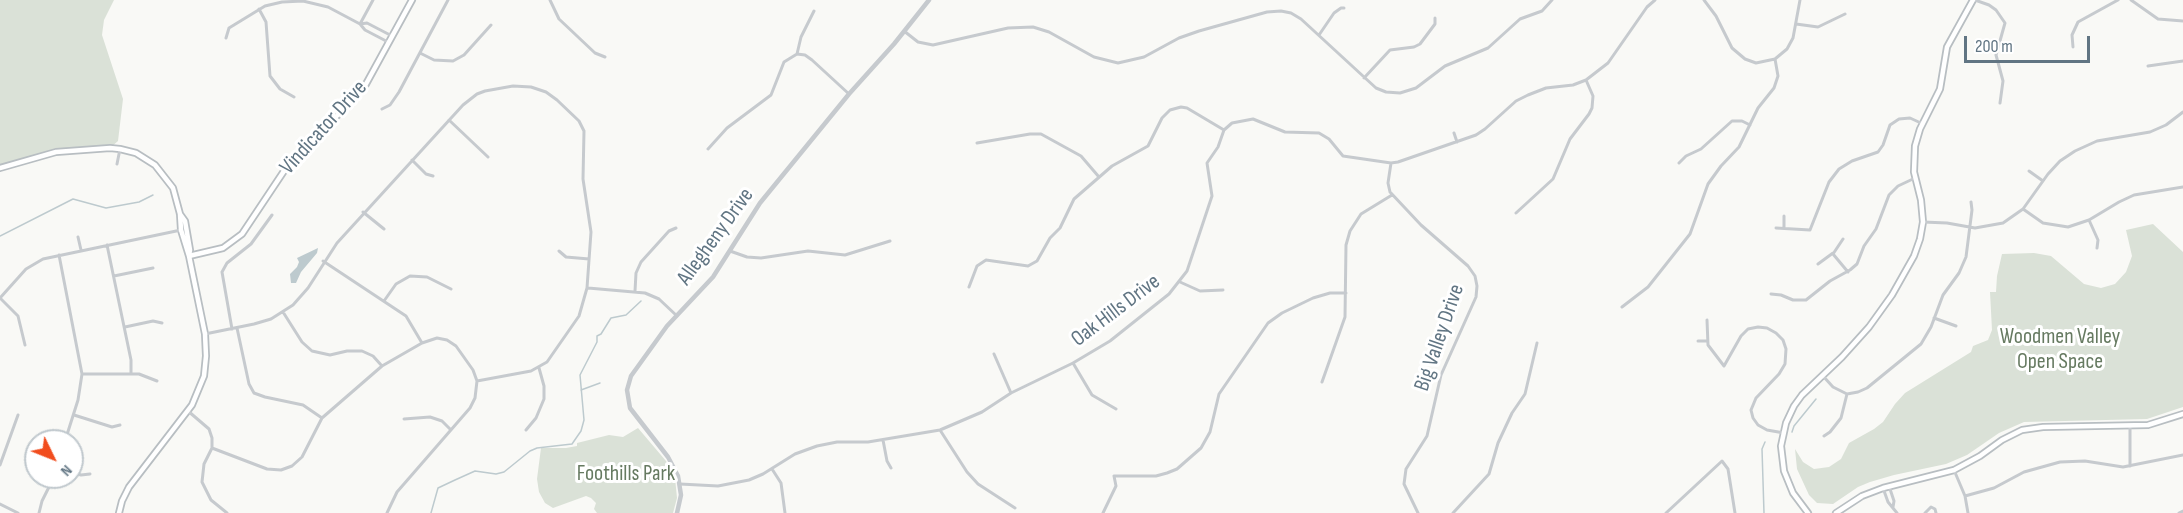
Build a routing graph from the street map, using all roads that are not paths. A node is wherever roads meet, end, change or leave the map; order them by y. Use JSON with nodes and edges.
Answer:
{"nodes":[{"id":1,"x":303,"y":0,"type":"edge"},
{"id":2,"x":373,"y":0,"type":"edge"},
{"id":3,"x":412,"y":0,"type":"edge"},
{"id":4,"x":448,"y":0,"type":"edge"},
{"id":5,"x":550,"y":0,"type":"edge"},
{"id":6,"x":930,"y":0,"type":"edge"},
{"id":7,"x":1552,"y":0,"type":"edge"},
{"id":8,"x":1655,"y":0,"type":"edge"},
{"id":9,"x":1800,"y":0,"type":"edge"},
{"id":10,"x":1974,"y":0,"type":"edge"},
{"id":11,"x":2118,"y":0,"type":"edge"},
{"id":12,"x":2131,"y":0,"type":"edge"},
{"id":13,"x":1706,"y":1,"type":"edge"},
{"id":14,"x":1344,"y":8,"type":"dead end"},
{"id":15,"x":259,"y":9,"type":"junction"},
{"id":16,"x":814,"y":11,"type":"dead end"},
{"id":17,"x":1845,"y":14,"type":"dead end"},
{"id":18,"x":1436,"y":18,"type":"dead end"},
{"id":19,"x":2183,"y":21,"type":"edge"},
{"id":20,"x":360,"y":24,"type":"junction"},
{"id":21,"x":1796,"y":24,"type":"junction"},
{"id":22,"x":491,"y":25,"type":"dead end"},
{"id":23,"x":904,"y":31,"type":"junction"},
{"id":24,"x":1319,"y":34,"type":"junction"},
{"id":25,"x":393,"y":36,"type":"junction"},
{"id":26,"x":225,"y":38,"type":"dead end"},
{"id":27,"x":389,"y":43,"type":"junction"},
{"id":28,"x":2073,"y":47,"type":"dead end"},
{"id":29,"x":420,"y":53,"type":"junction"},
{"id":30,"x":797,"y":54,"type":"junction"},
{"id":31,"x":605,"y":57,"type":"dead end"},
{"id":32,"x":1775,"y":59,"type":"junction"},
{"id":33,"x":2183,"y":61,"type":"edge"},
{"id":34,"x":2148,"y":66,"type":"dead end"},
{"id":35,"x":1364,"y":78,"type":"junction"},
{"id":36,"x":1586,"y":80,"type":"junction"},
{"id":37,"x":849,"y":94,"type":"junction"},
{"id":38,"x":294,"y":97,"type":"dead end"},
{"id":39,"x":2000,"y":103,"type":"dead end"},
{"id":40,"x":382,"y":109,"type":"dead end"},
{"id":41,"x":2183,"y":112,"type":"edge"},
{"id":42,"x":448,"y":120,"type":"junction"},
{"id":43,"x":1923,"y":124,"type":"junction"},
{"id":44,"x":1750,"y":125,"type":"junction"},
{"id":45,"x":1224,"y":130,"type":"junction"},
{"id":46,"x":1454,"y":133,"type":"dead end"},
{"id":47,"x":1457,"y":142,"type":"junction"},
{"id":48,"x":978,"y":143,"type":"dead end"},
{"id":49,"x":120,"y":148,"type":"junction"},
{"id":50,"x":708,"y":149,"type":"dead end"},
{"id":51,"x":56,"y":152,"type":"junction"},
{"id":52,"x":488,"y":157,"type":"dead end"},
{"id":53,"x":57,"y":159,"type":"dead end"},
{"id":54,"x":412,"y":160,"type":"junction"},
{"id":55,"x":1391,"y":163,"type":"junction"},
{"id":56,"x":1679,"y":163,"type":"dead end"},
{"id":57,"x":117,"y":164,"type":"dead end"},
{"id":58,"x":0,"y":168,"type":"edge"},
{"id":59,"x":2029,"y":171,"type":"dead end"},
{"id":60,"x":2,"y":175,"type":"dead end"},
{"id":61,"x":433,"y":176,"type":"dead end"},
{"id":62,"x":1099,"y":177,"type":"junction"},
{"id":63,"x":1915,"y":178,"type":"junction"},
{"id":64,"x":2043,"y":181,"type":"junction"},
{"id":65,"x":2183,"y":187,"type":"edge"},
{"id":66,"x":1392,"y":195,"type":"junction"},
{"id":67,"x":1971,"y":202,"type":"dead end"},
{"id":68,"x":2023,"y":209,"type":"junction"},
{"id":69,"x":363,"y":212,"type":"junction"},
{"id":70,"x":1516,"y":213,"type":"dead end"},
{"id":71,"x":180,"y":214,"type":"junction"},
{"id":72,"x":272,"y":215,"type":"dead end"},
{"id":73,"x":1784,"y":216,"type":"dead end"},
{"id":74,"x":2089,"y":220,"type":"junction"},
{"id":75,"x":1923,"y":222,"type":"junction"},
{"id":76,"x":676,"y":228,"type":"dead end"},
{"id":77,"x":1776,"y":228,"type":"dead end"},
{"id":78,"x":1784,"y":228,"type":"junction"},
{"id":79,"x":1970,"y":228,"type":"junction"},
{"id":80,"x":384,"y":229,"type":"dead end"},
{"id":81,"x":181,"y":230,"type":"junction"},
{"id":82,"x":78,"y":237,"type":"dead end"},
{"id":83,"x":1843,"y":239,"type":"dead end"},
{"id":84,"x":890,"y":241,"type":"dead end"},
{"id":85,"x":107,"y":245,"type":"junction"},
{"id":86,"x":2097,"y":248,"type":"dead end"},
{"id":87,"x":81,"y":250,"type":"junction"},
{"id":88,"x":559,"y":251,"type":"dead end"},
{"id":89,"x":729,"y":251,"type":"junction"},
{"id":90,"x":1833,"y":253,"type":"junction"},
{"id":91,"x":59,"y":255,"type":"junction"},
{"id":92,"x":189,"y":256,"type":"junction"},
{"id":93,"x":589,"y":259,"type":"junction"},
{"id":94,"x":323,"y":261,"type":"junction"},
{"id":95,"x":1818,"y":264,"type":"dead end"},
{"id":96,"x":153,"y":268,"type":"dead end"},
{"id":97,"x":1848,"y":272,"type":"junction"},
{"id":98,"x":114,"y":276,"type":"junction"},
{"id":99,"x":1180,"y":282,"type":"junction"},
{"id":100,"x":969,"y":287,"type":"dead end"},
{"id":101,"x":587,"y":288,"type":"junction"},
{"id":102,"x":451,"y":289,"type":"dead end"},
{"id":103,"x":1223,"y":290,"type":"dead end"},
{"id":104,"x":635,"y":291,"type":"junction"},
{"id":105,"x":1346,"y":293,"type":"junction"},
{"id":106,"x":1771,"y":294,"type":"dead end"},
{"id":107,"x":0,"y":298,"type":"edge"},
{"id":108,"x":384,"y":302,"type":"junction"},
{"id":109,"x":1622,"y":307,"type":"dead end"},
{"id":110,"x":283,"y":312,"type":"junction"},
{"id":111,"x":677,"y":316,"type":"junction"},
{"id":112,"x":1934,"y":318,"type":"junction"},
{"id":113,"x":1707,"y":320,"type":"dead end"},
{"id":114,"x":162,"y":323,"type":"dead end"},
{"id":115,"x":1956,"y":326,"type":"dead end"},
{"id":116,"x":124,"y":327,"type":"junction"},
{"id":117,"x":237,"y":328,"type":"junction"},
{"id":118,"x":232,"y":329,"type":"junction"},
{"id":119,"x":205,"y":334,"type":"junction"},
{"id":120,"x":1698,"y":341,"type":"dead end"},
{"id":121,"x":1707,"y":341,"type":"junction"},
{"id":122,"x":422,"y":343,"type":"junction"},
{"id":123,"x":1537,"y":343,"type":"dead end"},
{"id":124,"x":25,"y":345,"type":"dead end"},
{"id":125,"x":994,"y":354,"type":"dead end"},
{"id":126,"x":1073,"y":363,"type":"junction"},
{"id":127,"x":381,"y":366,"type":"junction"},
{"id":128,"x":539,"y":368,"type":"junction"},
{"id":129,"x":82,"y":374,"type":"junction"},
{"id":130,"x":131,"y":374,"type":"junction"},
{"id":131,"x":1823,"y":376,"type":"junction"},
{"id":132,"x":157,"y":381,"type":"dead end"},
{"id":133,"x":477,"y":381,"type":"junction"},
{"id":134,"x":1322,"y":382,"type":"dead end"},
{"id":135,"x":1011,"y":393,"type":"junction"},
{"id":136,"x":1848,"y":394,"type":"junction"},
{"id":137,"x":1116,"y":409,"type":"dead end"},
{"id":138,"x":188,"y":411,"type":"junction"},
{"id":139,"x":2183,"y":414,"type":"edge"},
{"id":140,"x":18,"y":415,"type":"dead end"},
{"id":141,"x":74,"y":415,"type":"junction"},
{"id":142,"x":322,"y":418,"type":"junction"},
{"id":143,"x":404,"y":419,"type":"dead end"},
{"id":144,"x":120,"y":425,"type":"dead end"},
{"id":145,"x":2130,"y":426,"type":"junction"},
{"id":146,"x":69,"y":429,"type":"edge"},
{"id":147,"x":451,"y":430,"type":"junction"},
{"id":148,"x":526,"y":430,"type":"dead end"},
{"id":149,"x":940,"y":430,"type":"junction"},
{"id":150,"x":1784,"y":433,"type":"junction"},
{"id":151,"x":1824,"y":436,"type":"dead end"},
{"id":152,"x":883,"y":440,"type":"junction"},
{"id":153,"x":212,"y":448,"type":"junction"},
{"id":154,"x":2183,"y":455,"type":"edge"},
{"id":155,"x":0,"y":465,"type":"edge"},
{"id":156,"x":2130,"y":466,"type":"junction"},
{"id":157,"x":891,"y":468,"type":"dead end"},
{"id":158,"x":772,"y":469,"type":"junction"},
{"id":159,"x":1954,"y":470,"type":"junction"},
{"id":160,"x":90,"y":474,"type":"dead end"},
{"id":161,"x":84,"y":475,"type":"edge"},
{"id":162,"x":680,"y":484,"type":"junction"},
{"id":163,"x":1888,"y":486,"type":"junction"},
{"id":164,"x":1882,"y":488,"type":"junction"},
{"id":165,"x":48,"y":489,"type":"edge"},
{"id":166,"x":1965,"y":496,"type":"junction"},
{"id":167,"x":0,"y":504,"type":"edge"},
{"id":168,"x":1893,"y":507,"type":"junction"},
{"id":169,"x":1015,"y":508,"type":"dead end"},
{"id":170,"x":2183,"y":511,"type":"edge"},
{"id":171,"x":18,"y":513,"type":"edge"},
{"id":172,"x":39,"y":513,"type":"edge"},
{"id":173,"x":119,"y":513,"type":"edge"},
{"id":174,"x":227,"y":513,"type":"edge"},
{"id":175,"x":387,"y":513,"type":"edge"},
{"id":176,"x":677,"y":513,"type":"edge"},
{"id":177,"x":785,"y":513,"type":"edge"},
{"id":178,"x":1103,"y":513,"type":"edge"},
{"id":179,"x":1418,"y":513,"type":"edge"},
{"id":180,"x":1453,"y":513,"type":"edge"},
{"id":181,"x":1666,"y":513,"type":"edge"},
{"id":182,"x":1735,"y":513,"type":"edge"},
{"id":183,"x":1808,"y":513,"type":"edge"},
{"id":184,"x":1836,"y":513,"type":"edge"},
{"id":185,"x":1897,"y":513,"type":"edge"},
{"id":186,"x":1926,"y":513,"type":"edge"},
{"id":187,"x":1936,"y":513,"type":"edge"},
{"id":188,"x":1968,"y":513,"type":"edge"},
{"id":189,"x":2179,"y":513,"type":"edge"}],
"edges":[{"from":1,"to":15,"type":"street"},
{"from":1,"to":20,"type":"street"},
{"from":2,"to":20,"type":"street"},
{"from":3,"to":25,"type":"main road","name":"Vindicator Drive"},
{"from":4,"to":29,"type":"street"},
{"from":5,"to":31,"type":"street"},
{"from":6,"to":23,"type":"street","name":"Allegheny Drive"},
{"from":7,"to":35,"type":"street"},
{"from":8,"to":36,"type":"street"},
{"from":9,"to":21,"type":"street"},
{"from":10,"to":39,"type":"street"},
{"from":10,"to":43,"type":"main road"},
{"from":11,"to":28,"type":"street"},
{"from":12,"to":19,"type":"street"},
{"from":13,"to":32,"type":"street"},
{"from":14,"to":24,"type":"street"},
{"from":15,"to":26,"type":"street"},
{"from":15,"to":38,"type":"street"},
{"from":16,"to":30,"type":"street"},
{"from":17,"to":21,"type":"street"},
{"from":18,"to":35,"type":"street"},
{"from":20,"to":25,"type":"street"},
{"from":20,"to":27,"type":"street"},
{"from":21,"to":32,"type":"street"},
{"from":22,"to":29,"type":"street"},
{"from":23,"to":24,"type":"street"},
{"from":23,"to":37,"type":"street","name":"Allegheny Drive"},
{"from":24,"to":35,"type":"street"},
{"from":25,"to":27,"type":"main road","name":"Vindicator Drive"},
{"from":27,"to":92,"type":"main road","name":"Vindicator Drive"},
{"from":29,"to":40,"type":"street"},
{"from":30,"to":37,"type":"street"},
{"from":30,"to":50,"type":"street"},
{"from":32,"to":44,"type":"street"},
{"from":33,"to":34,"type":"street"},
{"from":36,"to":47,"type":"street"},
{"from":36,"to":70,"type":"street"},
{"from":37,"to":89,"type":"street","name":"Allegheny Drive"},
{"from":41,"to":64,"type":"street"},
{"from":42,"to":52,"type":"street"},
{"from":42,"to":54,"type":"street"},
{"from":42,"to":93,"type":"street"},
{"from":43,"to":63,"type":"main road"},
{"from":43,"to":78,"type":"street"},
{"from":44,"to":56,"type":"street"},
{"from":44,"to":109,"type":"street"},
{"from":45,"to":55,"type":"street"},
{"from":45,"to":62,"type":"street"},
{"from":45,"to":99,"type":"street","name":"Oak Hills Drive"},
{"from":46,"to":47,"type":"street"},
{"from":47,"to":55,"type":"street"},
{"from":48,"to":62,"type":"street"},
{"from":49,"to":51,"type":"main road"},
{"from":49,"to":57,"type":"street"},
{"from":49,"to":71,"type":"main road"},
{"from":51,"to":53,"type":"street"},
{"from":51,"to":58,"type":"main road"},
{"from":54,"to":61,"type":"street"},
{"from":54,"to":69,"type":"street"},
{"from":55,"to":66,"type":"street"},
{"from":58,"to":60,"type":"street"},
{"from":59,"to":64,"type":"street"},
{"from":62,"to":100,"type":"street"},
{"from":63,"to":75,"type":"main road"},
{"from":63,"to":97,"type":"street"},
{"from":64,"to":68,"type":"street"},
{"from":65,"to":74,"type":"street"},
{"from":66,"to":105,"type":"street"},
{"from":66,"to":179,"type":"street","name":"Big Valley Drive"},
{"from":67,"to":79,"type":"street"},
{"from":68,"to":74,"type":"street"},
{"from":68,"to":79,"type":"street"},
{"from":69,"to":80,"type":"street"},
{"from":69,"to":94,"type":"street"},
{"from":71,"to":81,"type":"main road"},
{"from":71,"to":92,"type":"main road"},
{"from":72,"to":118,"type":"street"},
{"from":73,"to":78,"type":"street"},
{"from":74,"to":86,"type":"street"},
{"from":75,"to":79,"type":"street"},
{"from":75,"to":131,"type":"main road"},
{"from":76,"to":104,"type":"street"},
{"from":77,"to":78,"type":"street"},
{"from":79,"to":112,"type":"street"},
{"from":81,"to":85,"type":"street"},
{"from":81,"to":92,"type":"main road"},
{"from":82,"to":87,"type":"street"},
{"from":83,"to":90,"type":"street"},
{"from":84,"to":89,"type":"street"},
{"from":85,"to":87,"type":"street"},
{"from":85,"to":98,"type":"street"},
{"from":87,"to":91,"type":"street"},
{"from":88,"to":93,"type":"street"},
{"from":89,"to":111,"type":"street","name":"Allegheny Drive"},
{"from":90,"to":95,"type":"street"},
{"from":90,"to":97,"type":"street"},
{"from":91,"to":107,"type":"street"},
{"from":91,"to":129,"type":"street"},
{"from":92,"to":119,"type":"main road"},
{"from":93,"to":101,"type":"street"},
{"from":94,"to":108,"type":"street"},
{"from":94,"to":110,"type":"street"},
{"from":96,"to":98,"type":"street"},
{"from":97,"to":106,"type":"street"},
{"from":98,"to":116,"type":"street"},
{"from":99,"to":103,"type":"street"},
{"from":99,"to":126,"type":"street","name":"Oak Hills Drive"},
{"from":101,"to":104,"type":"street"},
{"from":101,"to":128,"type":"street"},
{"from":102,"to":108,"type":"street"},
{"from":104,"to":111,"type":"street"},
{"from":105,"to":134,"type":"street"},
{"from":105,"to":178,"type":"street"},
{"from":107,"to":124,"type":"street"},
{"from":108,"to":122,"type":"street"},
{"from":110,"to":117,"type":"street"},
{"from":110,"to":127,"type":"street"},
{"from":111,"to":162,"type":"street","name":"Allegheny Drive"},
{"from":112,"to":115,"type":"street"},
{"from":112,"to":136,"type":"street"},
{"from":113,"to":121,"type":"street"},
{"from":114,"to":116,"type":"street"},
{"from":116,"to":130,"type":"street"},
{"from":117,"to":118,"type":"street"},
{"from":117,"to":142,"type":"street"},
{"from":118,"to":119,"type":"street"},
{"from":119,"to":138,"type":"main road"},
{"from":120,"to":121,"type":"street"},
{"from":121,"to":150,"type":"street"},
{"from":122,"to":127,"type":"street"},
{"from":122,"to":133,"type":"street"},
{"from":123,"to":180,"type":"street"},
{"from":125,"to":135,"type":"street"},
{"from":126,"to":135,"type":"street","name":"Oak Hills Drive"},
{"from":126,"to":137,"type":"street"},
{"from":127,"to":142,"type":"street"},
{"from":128,"to":133,"type":"street"},
{"from":128,"to":148,"type":"street"},
{"from":129,"to":130,"type":"street"},
{"from":129,"to":141,"type":"street"},
{"from":130,"to":132,"type":"street"},
{"from":131,"to":136,"type":"street"},
{"from":131,"to":150,"type":"main road"},
{"from":133,"to":147,"type":"street"},
{"from":135,"to":149,"type":"street","name":"Oak Hills Drive"},
{"from":136,"to":151,"type":"street"},
{"from":138,"to":153,"type":"street"},
{"from":138,"to":173,"type":"main road"},
{"from":139,"to":145,"type":"main road"},
{"from":140,"to":155,"type":"street"},
{"from":141,"to":144,"type":"street"},
{"from":141,"to":146,"type":"street"},
{"from":142,"to":153,"type":"street"},
{"from":143,"to":147,"type":"street"},
{"from":145,"to":156,"type":"street"},
{"from":145,"to":159,"type":"main road"},
{"from":147,"to":175,"type":"street"},
{"from":149,"to":152,"type":"street","name":"Oak Hills Drive"},
{"from":149,"to":169,"type":"street"},
{"from":150,"to":183,"type":"main road"},
{"from":152,"to":157,"type":"street"},
{"from":152,"to":158,"type":"street","name":"Oak Hills Drive"},
{"from":153,"to":174,"type":"street"},
{"from":154,"to":156,"type":"street"},
{"from":156,"to":166,"type":"street"},
{"from":158,"to":162,"type":"street","name":"Oak Hills Drive"},
{"from":158,"to":177,"type":"street"},
{"from":159,"to":163,"type":"main road"},
{"from":159,"to":166,"type":"street"},
{"from":160,"to":161,"type":"street"},
{"from":162,"to":176,"type":"street"},
{"from":163,"to":164,"type":"main road"},
{"from":163,"to":168,"type":"street"},
{"from":164,"to":168,"type":"street"},
{"from":164,"to":184,"type":"main road"},
{"from":165,"to":172,"type":"street"},
{"from":166,"to":188,"type":"street"},
{"from":167,"to":171,"type":"street"},
{"from":168,"to":185,"type":"street"},
{"from":170,"to":189,"type":"street"},
{"from":181,"to":182,"type":"street"},
{"from":186,"to":187,"type":"street"}]}
